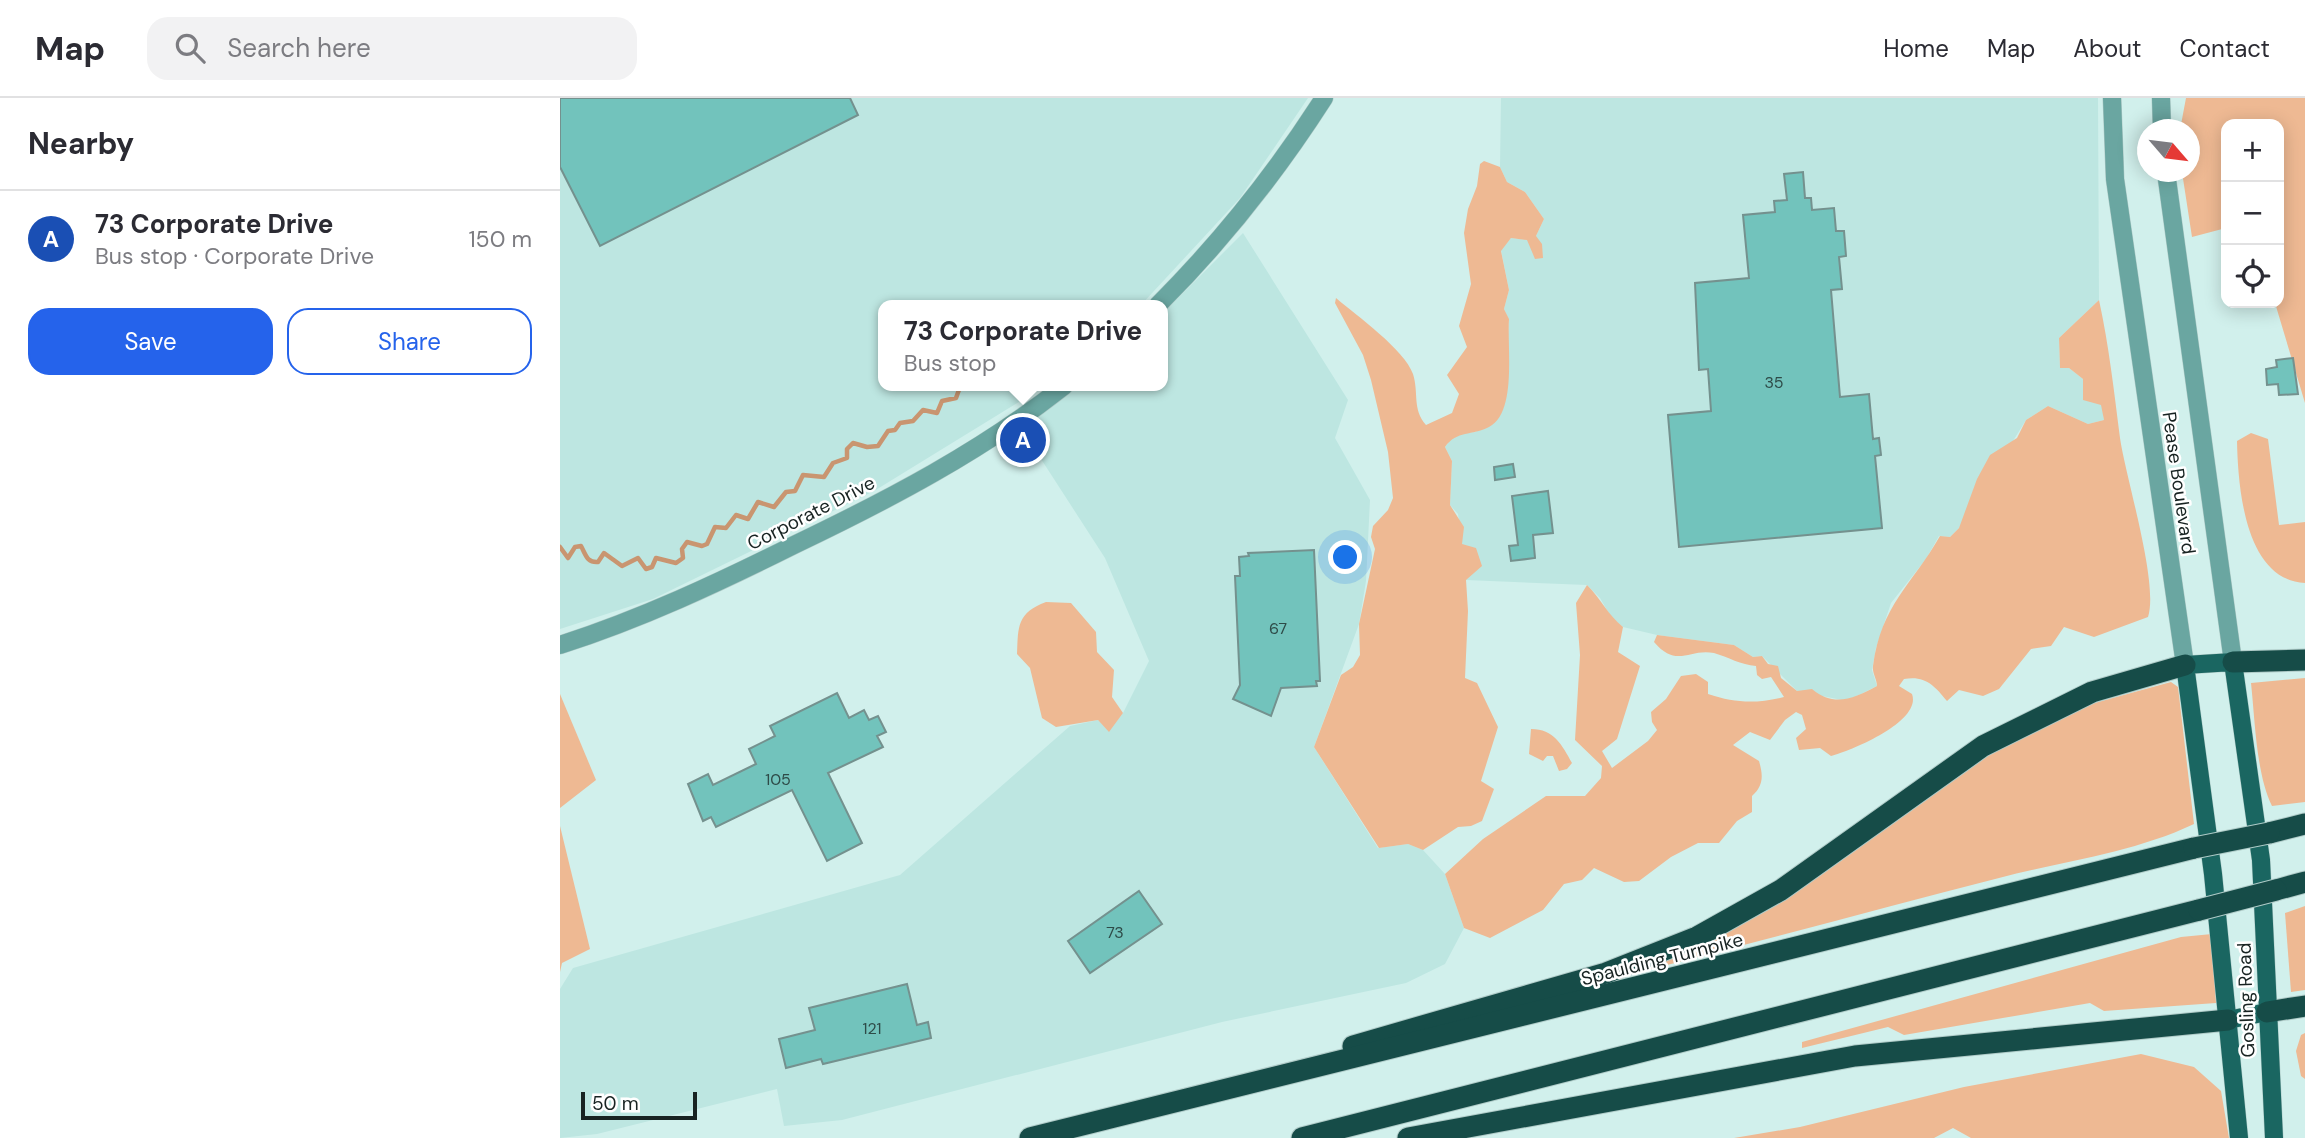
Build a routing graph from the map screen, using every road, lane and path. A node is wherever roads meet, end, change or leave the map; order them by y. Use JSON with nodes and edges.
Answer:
{"nodes":[{"id":1,"x":1324,"y":98,"type":"edge"},
{"id":2,"x":2112,"y":98,"type":"edge"},
{"id":3,"x":2161,"y":98,"type":"edge"},
{"id":4,"x":2162,"y":119,"type":"edge"},
{"id":5,"x":2167,"y":182,"type":"edge"},
{"id":6,"x":1163,"y":300,"type":"edge"},
{"id":7,"x":1056,"y":391,"type":"edge"},
{"id":8,"x":560,"y":645,"type":"edge"},
{"id":9,"x":2305,"y":660,"type":"edge"},
{"id":10,"x":2233,"y":662,"type":"junction"},
{"id":11,"x":2185,"y":666,"type":"junction"},
{"id":12,"x":2305,"y":824,"type":"edge"},
{"id":13,"x":2262,"y":860,"type":"joint"},
{"id":14,"x":2213,"y":874,"type":"joint"},
{"id":15,"x":2305,"y":882,"type":"edge"},
{"id":16,"x":2305,"y":1006,"type":"edge"},
{"id":17,"x":2267,"y":1012,"type":"junction"},
{"id":18,"x":2228,"y":1020,"type":"junction"},
{"id":19,"x":1110,"y":1119,"type":"junction"},
{"id":20,"x":1030,"y":1138,"type":"edge"},
{"id":21,"x":1302,"y":1138,"type":"edge"},
{"id":22,"x":1408,"y":1138,"type":"edge"},
{"id":23,"x":2239,"y":1138,"type":"edge"},
{"id":24,"x":2274,"y":1138,"type":"edge"}],
"edges":[{"from":1,"to":6,"type":"street"},
{"from":2,"to":11,"type":"street","name":"Pease Boulevard"},
{"from":3,"to":4,"type":"street"},
{"from":5,"to":10,"type":"street","name":"Pease Boulevard"},
{"from":7,"to":8,"type":"street","name":"Corporate Drive"},
{"from":9,"to":10,"type":"highway"},
{"from":10,"to":11,"type":"main road"},
{"from":10,"to":13,"type":"main road","name":"Pease Boulevard"},
{"from":11,"to":14,"type":"main road","name":"Pease Boulevard"},
{"from":11,"to":19,"type":"highway"},
{"from":12,"to":19,"type":"highway","name":"Spaulding Turnpike","bridge":true},
{"from":13,"to":17,"type":"main road","name":"Gosling Road"},
{"from":14,"to":18,"type":"main road","name":"Gosling Road"},
{"from":15,"to":21,"type":"highway","bridge":true},
{"from":16,"to":17,"type":"highway"},
{"from":17,"to":18,"type":"main road"},
{"from":17,"to":24,"type":"main road","name":"Gosling Road"},
{"from":18,"to":22,"type":"highway"},
{"from":18,"to":23,"type":"main road","name":"Gosling Road"},
{"from":19,"to":20,"type":"highway","name":"Spaulding Turnpike"}]}
